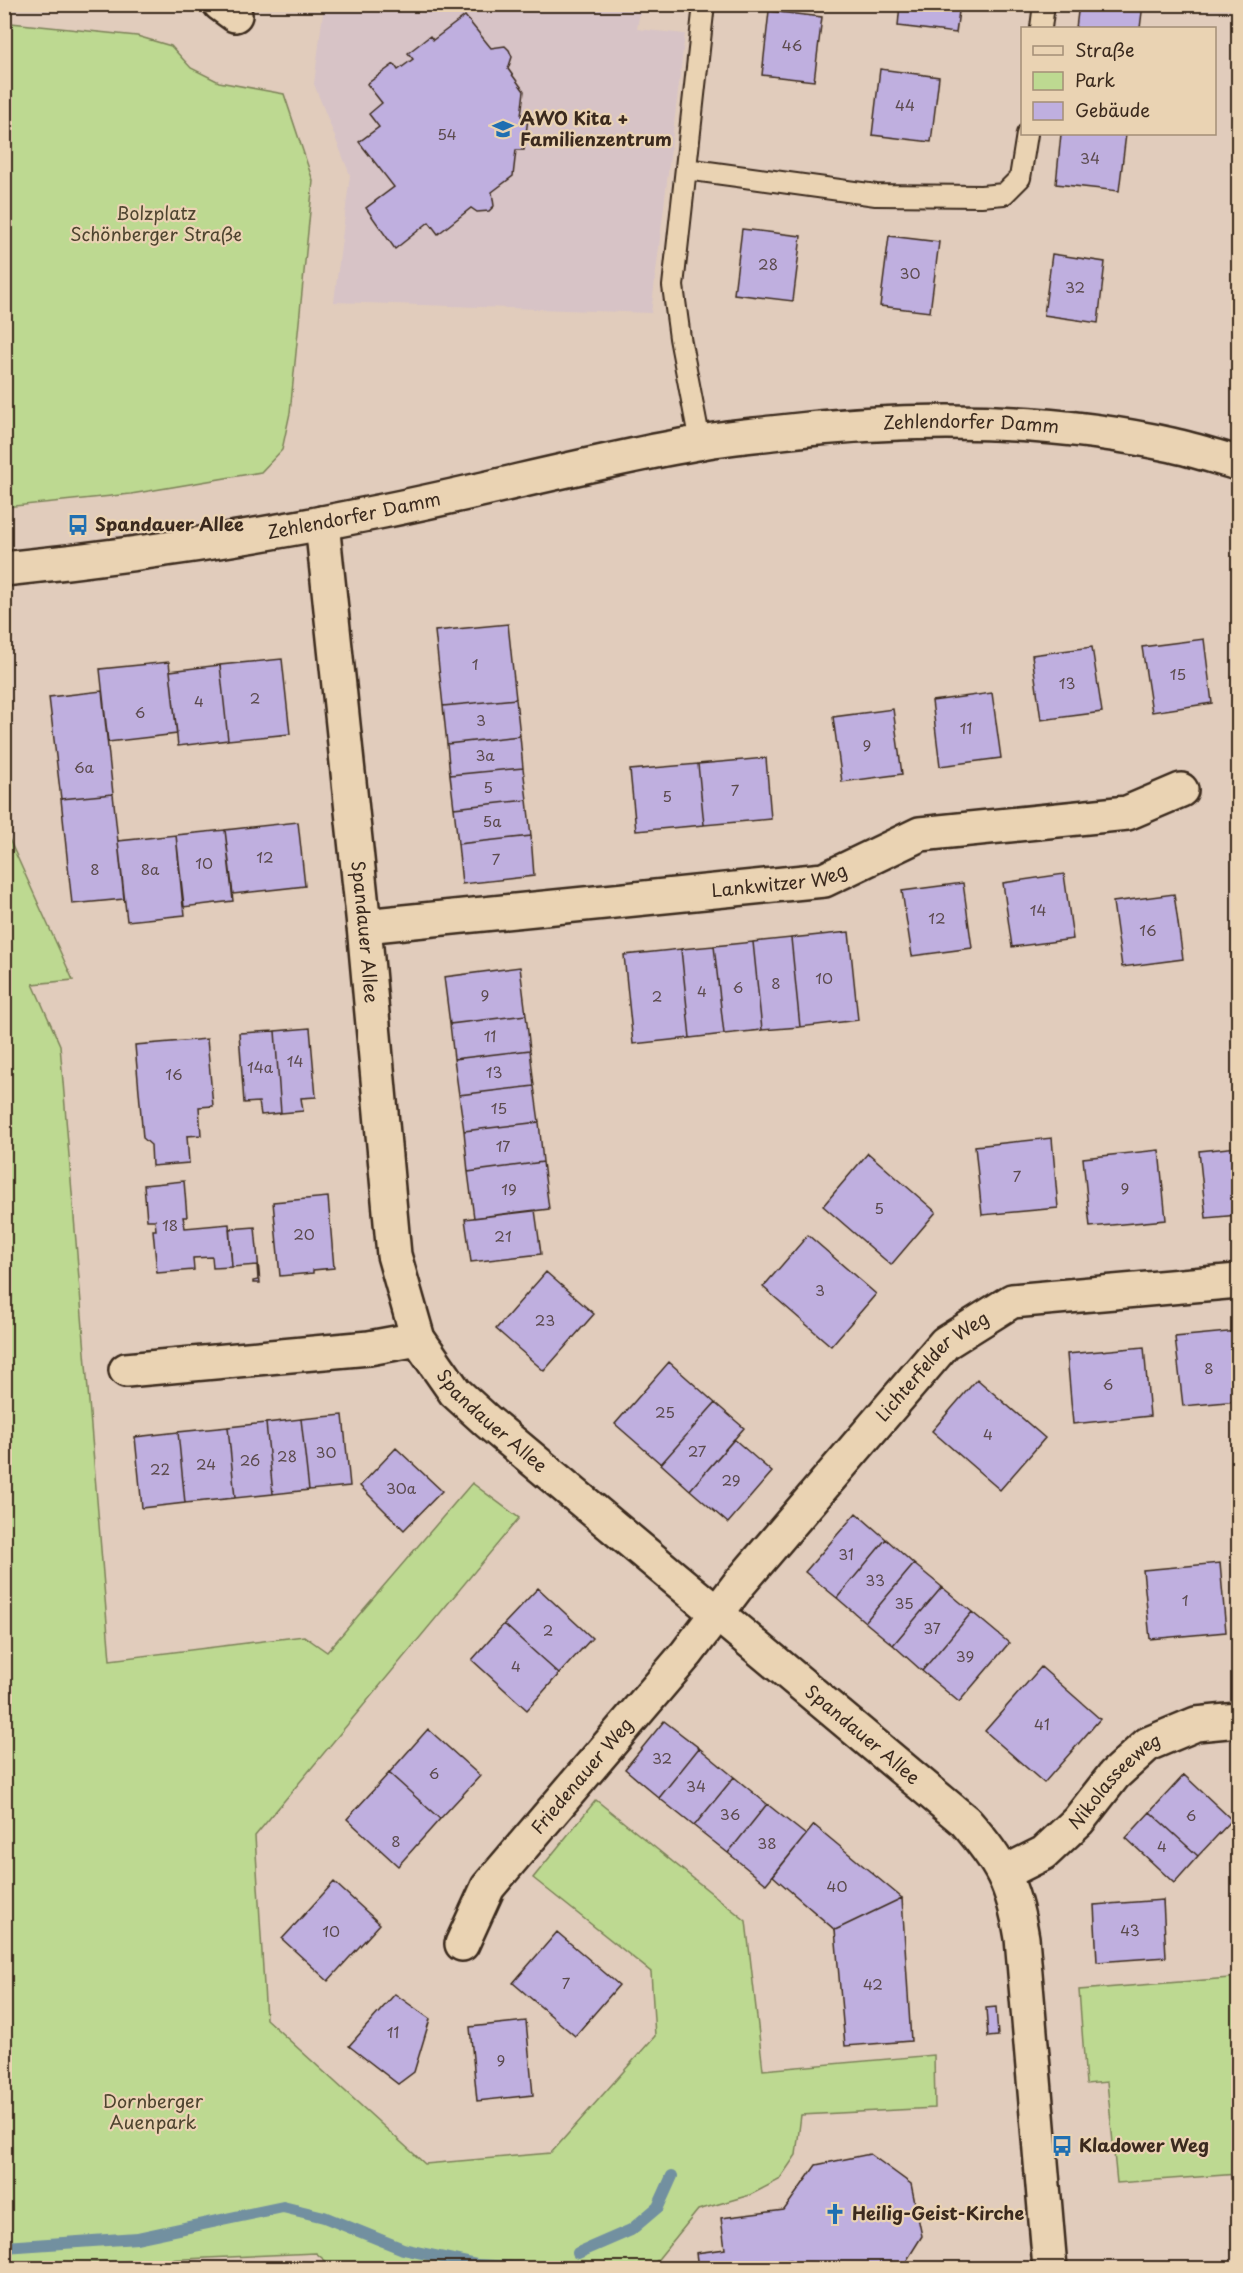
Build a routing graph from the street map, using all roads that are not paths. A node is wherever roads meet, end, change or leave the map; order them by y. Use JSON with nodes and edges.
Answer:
{"nodes":[{"id":1,"x":704,"y":4,"type":"edge"},
{"id":2,"x":1044,"y":4,"type":"edge"},
{"id":3,"x":1041,"y":27,"type":"edge"},
{"id":4,"x":1027,"y":135,"type":"edge"},
{"id":5,"x":686,"y":169,"type":"junction"},
{"id":6,"x":700,"y":442,"type":"junction"},
{"id":7,"x":1239,"y":463,"type":"edge"},
{"id":8,"x":322,"y":523,"type":"junction"},
{"id":9,"x":4,"y":568,"type":"edge"},
{"id":10,"x":1180,"y":790,"type":"dead end"},
{"id":11,"x":364,"y":926,"type":"junction"},
{"id":12,"x":1239,"y":1281,"type":"edge"},
{"id":13,"x":418,"y":1339,"type":"junction"},
{"id":14,"x":126,"y":1370,"type":"dead end"},
{"id":15,"x":716,"y":1615,"type":"junction"},
{"id":16,"x":1239,"y":1720,"type":"edge"},
{"id":17,"x":1004,"y":1873,"type":"junction"},
{"id":18,"x":462,"y":1944,"type":"dead end"},
{"id":19,"x":1050,"y":2268,"type":"edge"}],
"edges":[{"from":1,"to":5,"type":"lane"},
{"from":2,"to":3,"type":"lane"},
{"from":4,"to":5,"type":"lane"},
{"from":5,"to":6,"type":"lane"},
{"from":6,"to":7,"type":"street","name":"Zehlendorfer Damm"},
{"from":6,"to":8,"type":"street","name":"Zehlendorfer Damm"},
{"from":8,"to":9,"type":"street","name":"Zehlendorfer Damm"},
{"from":8,"to":11,"type":"street","name":"Spandauer Allee"},
{"from":10,"to":11,"type":"street","name":"Lankwitzer Weg"},
{"from":11,"to":13,"type":"street","name":"Spandauer Allee"},
{"from":12,"to":15,"type":"street","name":"Lichterfelder Weg"},
{"from":13,"to":14,"type":"street"},
{"from":13,"to":15,"type":"street","name":"Spandauer Allee"},
{"from":15,"to":17,"type":"street","name":"Spandauer Allee"},
{"from":15,"to":18,"type":"street","name":"Friedenauer Weg"},
{"from":16,"to":17,"type":"street","name":"Nikolasseeweg"},
{"from":17,"to":19,"type":"street","name":"Spandauer Allee"}]}
